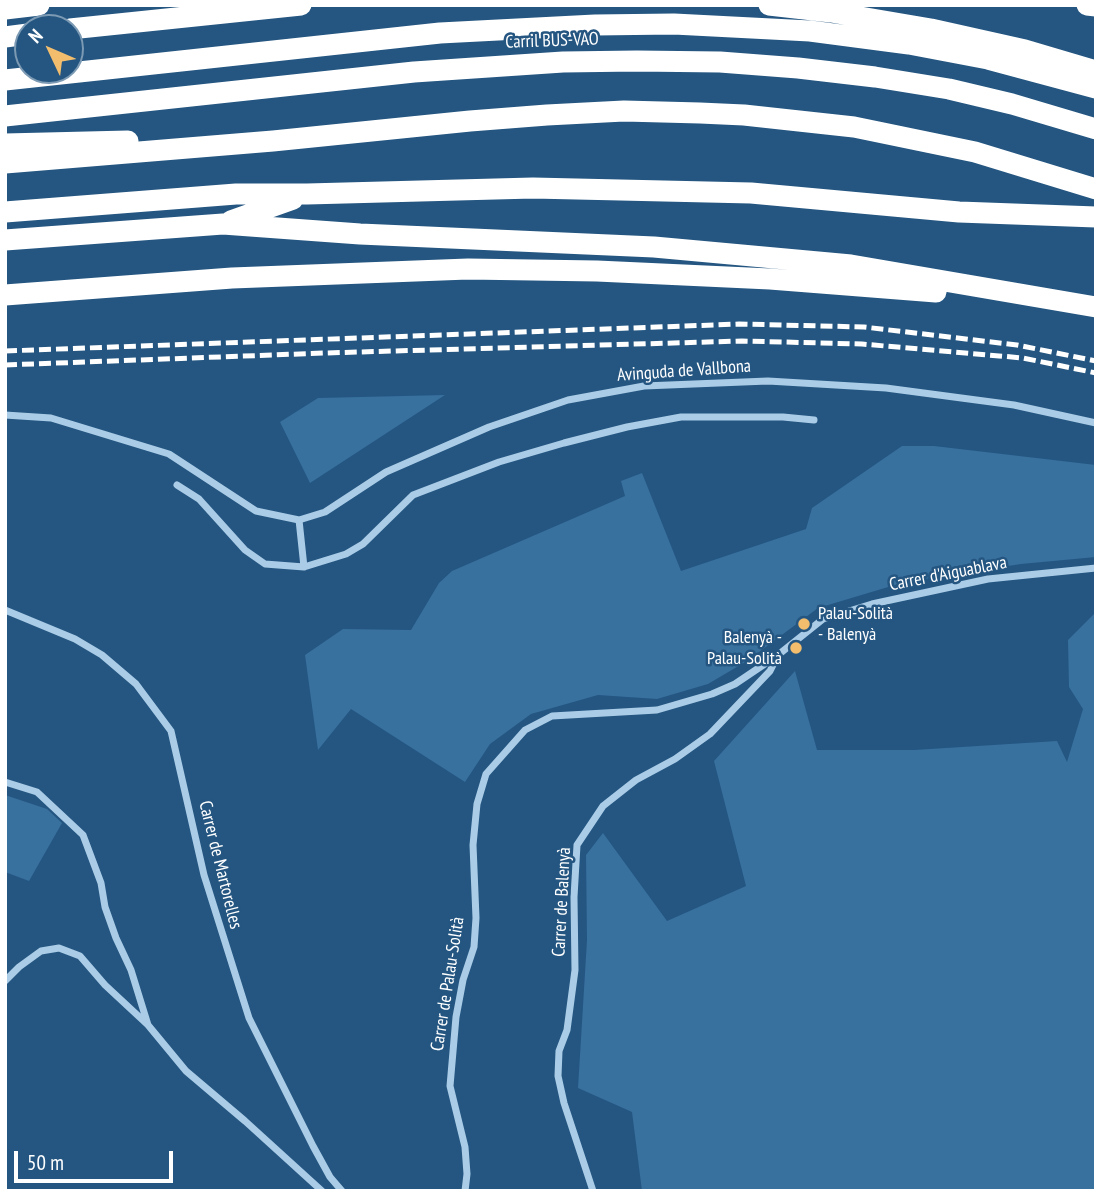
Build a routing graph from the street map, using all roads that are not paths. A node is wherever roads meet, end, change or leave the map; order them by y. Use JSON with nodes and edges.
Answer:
{"nodes":[{"id":1,"x":39,"y":5,"type":"edge"},
{"id":2,"x":301,"y":5,"type":"edge"},
{"id":3,"x":769,"y":5,"type":"edge"},
{"id":4,"x":1087,"y":5,"type":"edge"},
{"id":5,"x":1096,"y":6,"type":"edge"},
{"id":6,"x":5,"y":9,"type":"edge"},
{"id":7,"x":84,"y":28,"type":"edge"},
{"id":8,"x":5,"y":80,"type":"edge"},
{"id":9,"x":1093,"y":81,"type":"edge"},
{"id":10,"x":5,"y":116,"type":"edge"},
{"id":11,"x":1096,"y":130,"type":"edge"},
{"id":12,"x":273,"y":141,"type":"junction"},
{"id":13,"x":5,"y":144,"type":"edge"},
{"id":14,"x":5,"y":163,"type":"edge"},
{"id":15,"x":1096,"y":189,"type":"edge"},
{"id":16,"x":307,"y":194,"type":"junction"},
{"id":17,"x":5,"y":212,"type":"edge"},
{"id":18,"x":1096,"y":217,"type":"edge"},
{"id":19,"x":223,"y":224,"type":"junction"},
{"id":20,"x":5,"y":240,"type":"edge"},
{"id":21,"x":5,"y":295,"type":"edge"},
{"id":22,"x":1043,"y":299,"type":"junction"},
{"id":23,"x":1096,"y":307,"type":"edge"},
{"id":24,"x":5,"y":415,"type":"edge"},
{"id":25,"x":814,"y":420,"type":"dead end"},
{"id":26,"x":1096,"y":423,"type":"edge"},
{"id":27,"x":177,"y":485,"type":"dead end"},
{"id":28,"x":299,"y":520,"type":"junction"},
{"id":29,"x":304,"y":567,"type":"junction"},
{"id":30,"x":1096,"y":568,"type":"edge"},
{"id":31,"x":5,"y":610,"type":"edge"},
{"id":32,"x":778,"y":655,"type":"junction"},
{"id":33,"x":5,"y":782,"type":"edge"},
{"id":34,"x":5,"y":981,"type":"edge"},
{"id":35,"x":148,"y":1025,"type":"junction"},
{"id":36,"x":322,"y":1191,"type":"edge"},
{"id":37,"x":342,"y":1191,"type":"edge"},
{"id":38,"x":466,"y":1191,"type":"edge"},
{"id":39,"x":593,"y":1191,"type":"edge"}],
"edges":[{"from":1,"to":6,"type":"highway"},
{"from":2,"to":7,"type":"highway"},
{"from":3,"to":9,"type":"highway"},
{"from":4,"to":5,"type":"highway"},
{"from":8,"to":9,"type":"highway"},
{"from":10,"to":11,"type":"highway","name":"Carril BUS-VAO"},
{"from":12,"to":13,"type":"highway"},
{"from":12,"to":14,"type":"highway"},
{"from":12,"to":15,"type":"highway"},
{"from":16,"to":17,"type":"highway"},
{"from":16,"to":18,"type":"highway"},
{"from":16,"to":19,"type":"highway"},
{"from":19,"to":20,"type":"highway"},
{"from":19,"to":22,"type":"highway"},
{"from":21,"to":22,"type":"highway"},
{"from":22,"to":23,"type":"highway"},
{"from":24,"to":28,"type":"street"},
{"from":25,"to":29,"type":"street"},
{"from":26,"to":28,"type":"street","name":"Avinguda de Vallbona"},
{"from":27,"to":29,"type":"street"},
{"from":28,"to":29,"type":"street"},
{"from":30,"to":32,"type":"street","name":"Carrer d'Aiguablava"},
{"from":31,"to":37,"type":"street","name":"Carrer de Martorelles"},
{"from":32,"to":38,"type":"street","name":"Carrer de Palau-Solità"},
{"from":32,"to":39,"type":"street","name":"Carrer de Balenyà"},
{"from":33,"to":35,"type":"street"},
{"from":34,"to":35,"type":"street"},
{"from":35,"to":36,"type":"street"}]}
